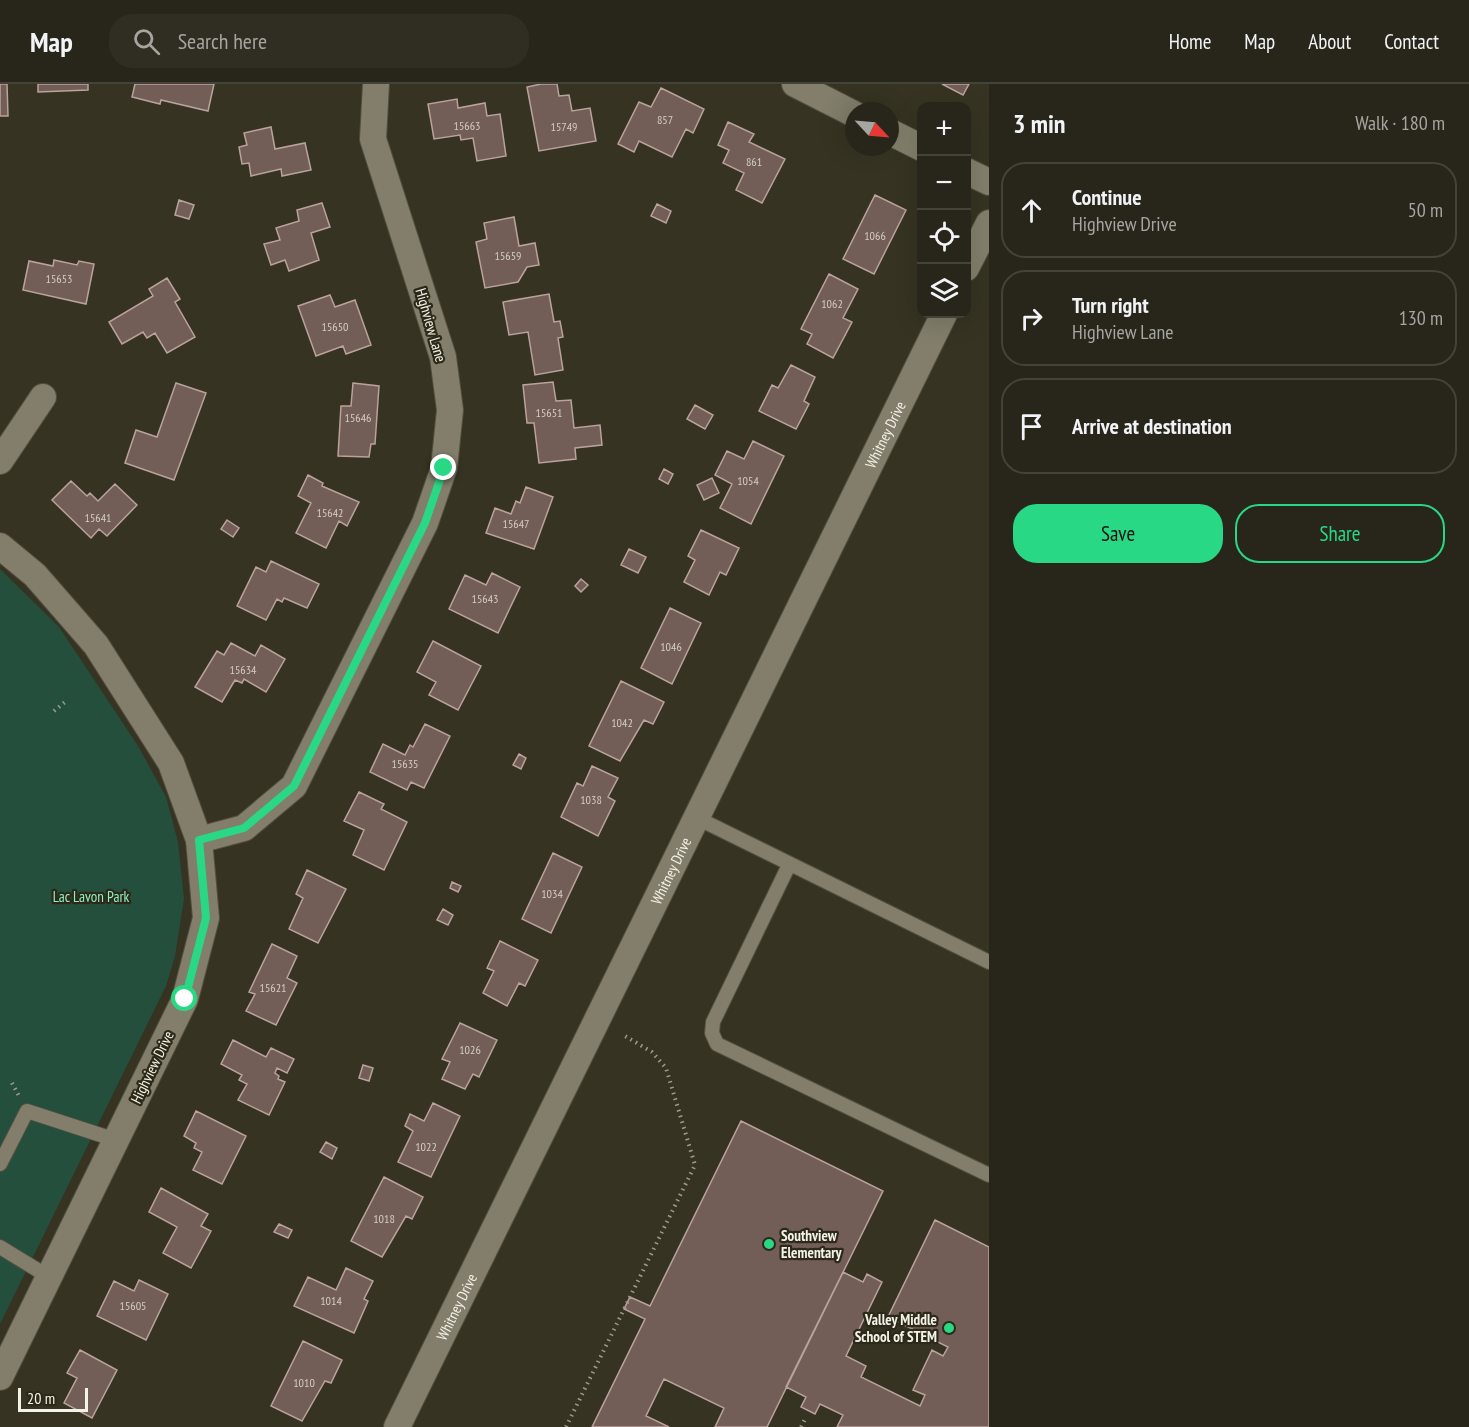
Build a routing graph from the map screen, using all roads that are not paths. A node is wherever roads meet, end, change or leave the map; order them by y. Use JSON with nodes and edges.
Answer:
{"nodes":[{"id":1,"x":376,"y":84,"type":"edge"},
{"id":2,"x":795,"y":84,"type":"edge"},
{"id":3,"x":845,"y":109,"type":"edge"},
{"id":4,"x":899,"y":137,"type":"edge"},
{"id":5,"x":917,"y":146,"type":"edge"},
{"id":6,"x":971,"y":173,"type":"edge"},
{"id":7,"x":989,"y":182,"type":"edge"},
{"id":8,"x":989,"y":223,"type":"edge"},
{"id":9,"x":968,"y":264,"type":"edge"},
{"id":10,"x":942,"y":318,"type":"edge"},
{"id":11,"x":44,"y":397,"type":"dead end"},
{"id":12,"x":0,"y":461,"type":"edge"},
{"id":13,"x":0,"y":546,"type":"edge"},
{"id":14,"x":695,"y":817,"type":"junction"},
{"id":15,"x":199,"y":840,"type":"junction"},
{"id":16,"x":789,"y":865,"type":"junction"},
{"id":17,"x":989,"y":962,"type":"edge"},
{"id":18,"x":116,"y":1140,"type":"junction"},
{"id":19,"x":0,"y":1164,"type":"edge"},
{"id":20,"x":989,"y":1175,"type":"edge"},
{"id":21,"x":0,"y":1247,"type":"edge"},
{"id":22,"x":49,"y":1277,"type":"junction"},
{"id":23,"x":0,"y":1377,"type":"edge"},
{"id":24,"x":396,"y":1427,"type":"edge"}],
"edges":[{"from":1,"to":15,"type":"street","name":"Highview Lane"},
{"from":2,"to":3,"type":"street"},
{"from":4,"to":5,"type":"street"},
{"from":6,"to":7,"type":"street"},
{"from":8,"to":9,"type":"street"},
{"from":10,"to":14,"type":"street","name":"Whitney Drive"},
{"from":11,"to":12,"type":"street"},
{"from":13,"to":15,"type":"street","name":"Highview Drive"},
{"from":14,"to":16,"type":"lane"},
{"from":14,"to":24,"type":"street","name":"Whitney Drive"},
{"from":15,"to":18,"type":"street","name":"Highview Drive"},
{"from":16,"to":17,"type":"lane"},
{"from":16,"to":20,"type":"lane"},
{"from":18,"to":19,"type":"lane"},
{"from":18,"to":22,"type":"street","name":"Highview Drive"},
{"from":21,"to":22,"type":"lane"},
{"from":22,"to":23,"type":"street","name":"Highview Drive"}]}
